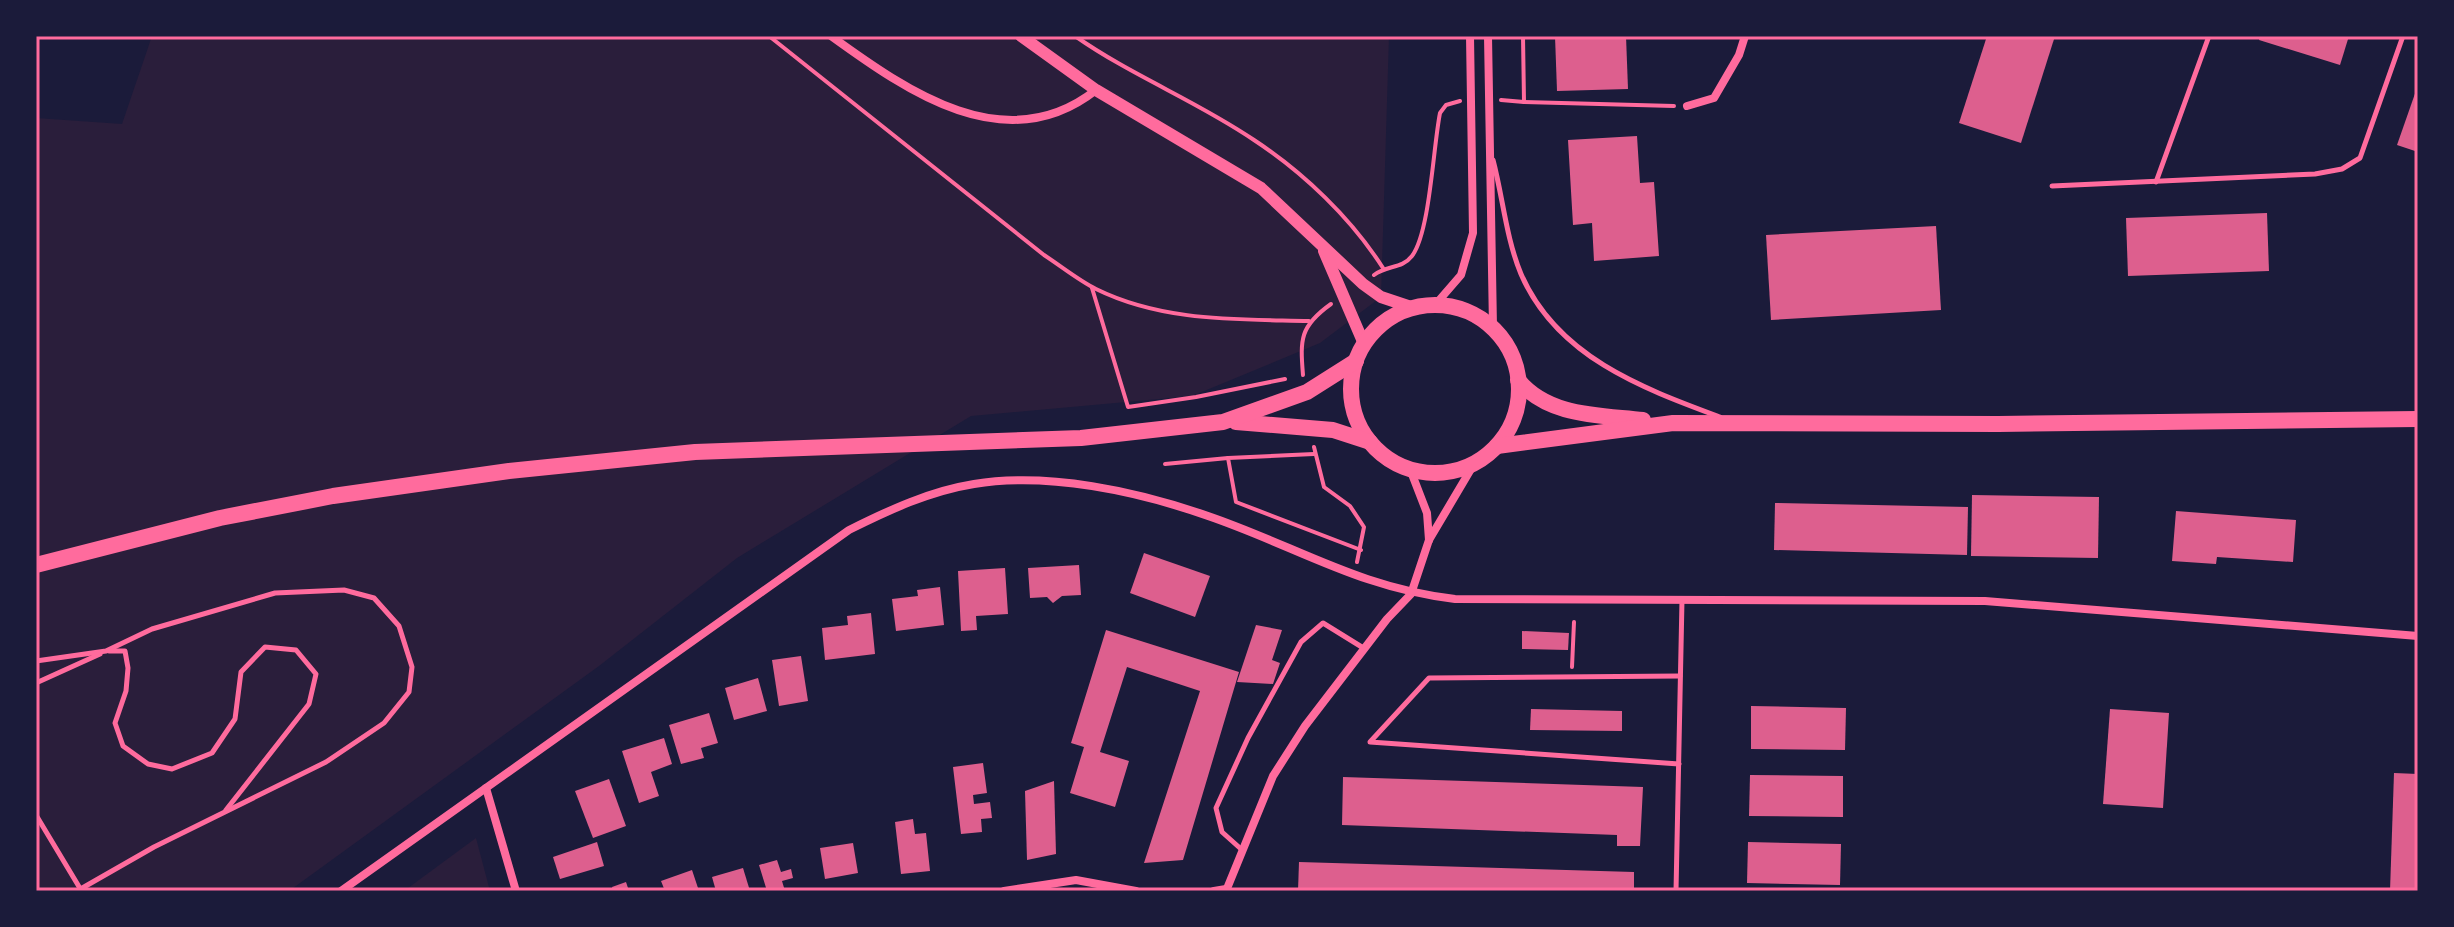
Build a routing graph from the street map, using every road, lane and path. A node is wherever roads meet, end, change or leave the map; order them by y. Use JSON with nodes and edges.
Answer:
{"nodes":[{"id":1,"x":769,"y":36,"type":"edge"},
{"id":2,"x":831,"y":36,"type":"edge"},
{"id":3,"x":1021,"y":36,"type":"edge"},
{"id":4,"x":1075,"y":36,"type":"edge"},
{"id":5,"x":1470,"y":36,"type":"edge"},
{"id":6,"x":1488,"y":36,"type":"edge"},
{"id":7,"x":1745,"y":36,"type":"edge"},
{"id":8,"x":2209,"y":36,"type":"edge"},
{"id":9,"x":2403,"y":36,"type":"edge"},
{"id":10,"x":1096,"y":90,"type":"junction"},
{"id":11,"x":1524,"y":102,"type":"dead end"},
{"id":12,"x":1687,"y":106,"type":"joint"},
{"id":13,"x":1492,"y":159,"type":"junction"},
{"id":14,"x":2156,"y":182,"type":"junction"},
{"id":15,"x":2052,"y":186,"type":"dead end"},
{"id":16,"x":1321,"y":244,"type":"junction"},
{"id":17,"x":1383,"y":268,"type":"dead end"},
{"id":18,"x":1092,"y":287,"type":"junction"},
{"id":19,"x":1435,"y":305,"type":"junction"},
{"id":20,"x":1414,"y":308,"type":"junction"},
{"id":21,"x":1309,"y":321,"type":"dead end"},
{"id":22,"x":1493,"y":328,"type":"junction"},
{"id":23,"x":1364,"y":344,"type":"junction"},
{"id":24,"x":1356,"y":361,"type":"junction"},
{"id":25,"x":1303,"y":375,"type":"dead end"},
{"id":26,"x":1518,"y":380,"type":"junction"},
{"id":27,"x":2418,"y":419,"type":"edge"},
{"id":28,"x":1223,"y":422,"type":"junction"},
{"id":29,"x":1673,"y":423,"type":"junction"},
{"id":30,"x":1736,"y":423,"type":"junction"},
{"id":31,"x":1370,"y":442,"type":"junction"},
{"id":32,"x":1497,"y":446,"type":"junction"},
{"id":33,"x":1315,"y":454,"type":"dead end"},
{"id":34,"x":1228,"y":458,"type":"junction"},
{"id":35,"x":1165,"y":464,"type":"dead end"},
{"id":36,"x":1474,"y":464,"type":"junction"},
{"id":37,"x":1410,"y":469,"type":"junction"},
{"id":38,"x":1429,"y":540,"type":"junction"},
{"id":39,"x":1361,"y":550,"type":"dead end"},
{"id":40,"x":36,"y":565,"type":"edge"},
{"id":41,"x":1411,"y":594,"type":"junction"},
{"id":42,"x":1682,"y":599,"type":"junction"},
{"id":43,"x":1574,"y":622,"type":"dead end"},
{"id":44,"x":2418,"y":636,"type":"edge"},
{"id":45,"x":1366,"y":649,"type":"junction"},
{"id":46,"x":106,"y":651,"type":"junction"},
{"id":47,"x":36,"y":661,"type":"edge"},
{"id":48,"x":1680,"y":676,"type":"junction"},
{"id":49,"x":1571,"y":677,"type":"junction"},
{"id":50,"x":36,"y":683,"type":"edge"},
{"id":51,"x":1679,"y":764,"type":"junction"},
{"id":52,"x":486,"y":788,"type":"junction"},
{"id":53,"x":226,"y":811,"type":"junction"},
{"id":54,"x":38,"y":818,"type":"edge"},
{"id":55,"x":36,"y":828,"type":"edge"},
{"id":56,"x":1241,"y":849,"type":"junction"},
{"id":57,"x":79,"y":890,"type":"edge"},
{"id":58,"x":1226,"y":890,"type":"edge"},
{"id":59,"x":341,"y":891,"type":"edge"},
{"id":60,"x":516,"y":891,"type":"edge"},
{"id":61,"x":1004,"y":891,"type":"edge"},
{"id":62,"x":1136,"y":891,"type":"edge"},
{"id":63,"x":1214,"y":891,"type":"edge"},
{"id":64,"x":1676,"y":891,"type":"edge"}],
"edges":[{"from":1,"to":18,"type":"path"},
{"from":2,"to":10,"type":"street"},
{"from":3,"to":10,"type":"street"},
{"from":4,"to":17,"type":"path"},
{"from":5,"to":19,"type":"street"},
{"from":6,"to":13,"type":"street"},
{"from":7,"to":12,"type":"street"},
{"from":8,"to":14,"type":"lane"},
{"from":9,"to":14,"type":"lane"},
{"from":10,"to":16,"type":"street"},
{"from":11,"to":12,"type":"path"},
{"from":13,"to":22,"type":"street"},
{"from":13,"to":30,"type":"lane"},
{"from":14,"to":15,"type":"lane"},
{"from":16,"to":20,"type":"street"},
{"from":16,"to":23,"type":"street"},
{"from":18,"to":21,"type":"path"},
{"from":18,"to":25,"type":"path"},
{"from":19,"to":20,"type":"main road"},
{"from":19,"to":22,"type":"main road"},
{"from":20,"to":23,"type":"main road"},
{"from":22,"to":26,"type":"main road"},
{"from":23,"to":24,"type":"main road"},
{"from":24,"to":28,"type":"main road"},
{"from":24,"to":31,"type":"main road"},
{"from":26,"to":29,"type":"main road"},
{"from":26,"to":32,"type":"main road"},
{"from":27,"to":30,"type":"main road"},
{"from":28,"to":31,"type":"main road"},
{"from":28,"to":40,"type":"main road"},
{"from":29,"to":30,"type":"main road"},
{"from":29,"to":32,"type":"main road"},
{"from":31,"to":37,"type":"main road"},
{"from":32,"to":36,"type":"main road"},
{"from":33,"to":34,"type":"path"},
{"from":34,"to":35,"type":"path"},
{"from":34,"to":39,"type":"path"},
{"from":36,"to":37,"type":"main road"},
{"from":36,"to":38,"type":"street"},
{"from":37,"to":38,"type":"street"},
{"from":38,"to":41,"type":"street"},
{"from":41,"to":42,"type":"street"},
{"from":41,"to":45,"type":"street"},
{"from":41,"to":52,"type":"street"},
{"from":42,"to":44,"type":"street"},
{"from":42,"to":48,"type":"lane"},
{"from":43,"to":49,"type":"path"},
{"from":45,"to":56,"type":"street"},
{"from":45,"to":56,"type":"lane"},
{"from":46,"to":47,"type":"lane"},
{"from":46,"to":50,"type":"lane"},
{"from":46,"to":53,"type":"lane"},
{"from":46,"to":53,"type":"lane"},
{"from":48,"to":49,"type":"lane"},
{"from":48,"to":51,"type":"lane"},
{"from":49,"to":51,"type":"lane"},
{"from":51,"to":64,"type":"lane"},
{"from":52,"to":59,"type":"street"},
{"from":52,"to":60,"type":"street"},
{"from":53,"to":57,"type":"lane"},
{"from":54,"to":55,"type":"lane"},
{"from":54,"to":57,"type":"lane"},
{"from":56,"to":58,"type":"street"},
{"from":58,"to":63,"type":"street"},
{"from":61,"to":62,"type":"street"}]}
